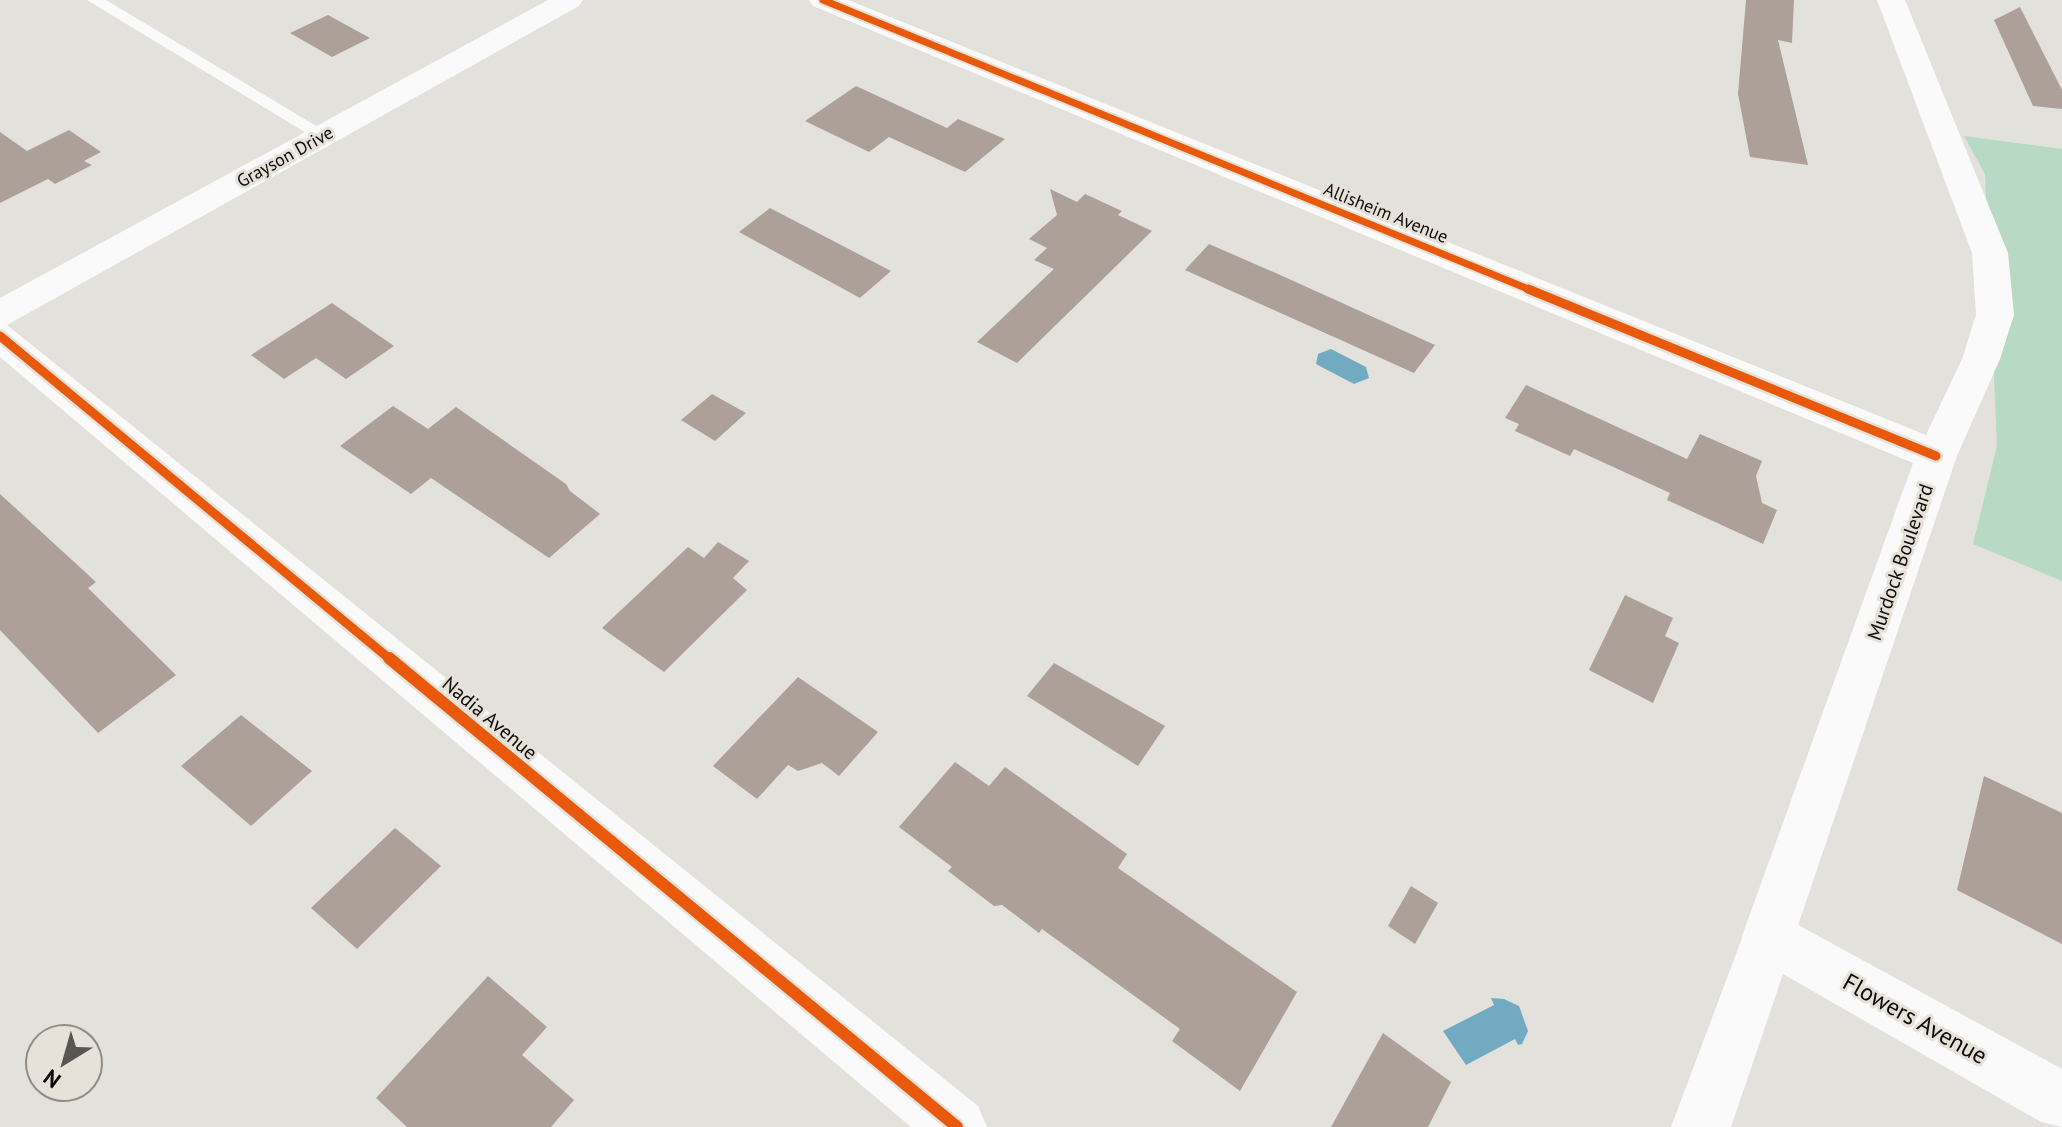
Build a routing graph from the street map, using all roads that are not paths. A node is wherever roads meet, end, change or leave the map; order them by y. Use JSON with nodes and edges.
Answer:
{"nodes":[{"id":1,"x":95,"y":0,"type":"edge"},
{"id":2,"x":569,"y":0,"type":"edge"},
{"id":3,"x":823,"y":0,"type":"edge"},
{"id":4,"x":1891,"y":0,"type":"edge"},
{"id":5,"x":324,"y":136,"type":"junction"},
{"id":6,"x":0,"y":314,"type":"edge"},
{"id":7,"x":0,"y":336,"type":"edge"},
{"id":8,"x":1936,"y":456,"type":"junction"},
{"id":9,"x":1769,"y":936,"type":"junction"},
{"id":10,"x":2062,"y":1101,"type":"edge"},
{"id":11,"x":957,"y":1127,"type":"edge"},
{"id":12,"x":1701,"y":1127,"type":"edge"}],
"edges":[{"from":1,"to":5,"type":"lane"},
{"from":2,"to":5,"type":"street","name":"Grayson Drive"},
{"from":3,"to":8,"type":"street","name":"Allisheim Avenue"},
{"from":4,"to":8,"type":"street","name":"Murdock Boulevard"},
{"from":5,"to":6,"type":"street","name":"Grayson Drive"},
{"from":7,"to":11,"type":"street","name":"Nadia Avenue"},
{"from":8,"to":9,"type":"street","name":"Murdock Boulevard"},
{"from":9,"to":10,"type":"street","name":"Flowers Avenue"},
{"from":9,"to":12,"type":"street","name":"Murdock Boulevard"}]}
